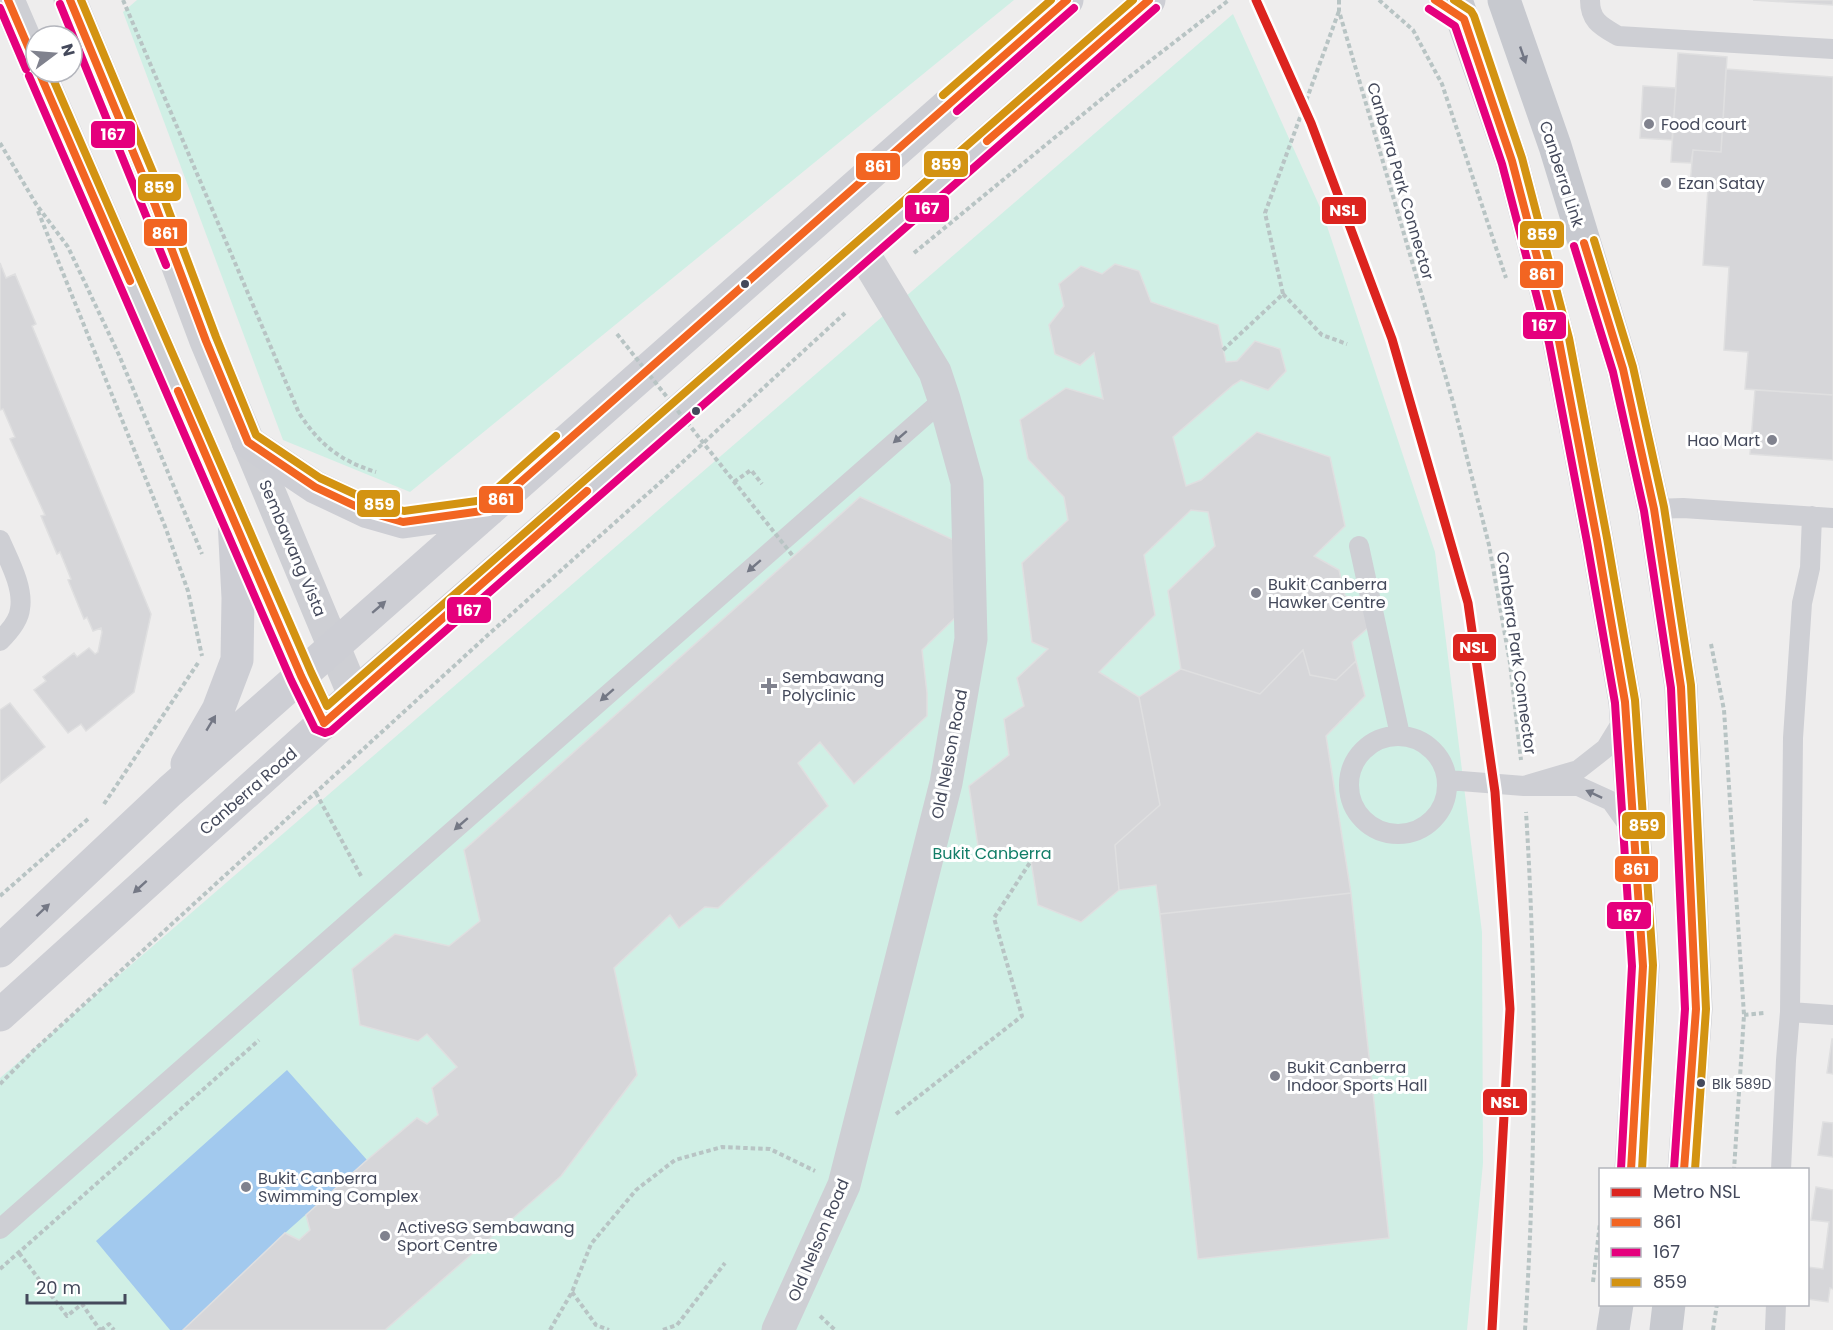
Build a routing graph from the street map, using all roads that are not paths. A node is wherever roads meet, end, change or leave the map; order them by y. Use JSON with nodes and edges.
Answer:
{"nodes":[{"id":1,"x":8,"y":0,"type":"edge"},
{"id":2,"x":70,"y":0,"type":"edge"},
{"id":3,"x":1067,"y":0,"type":"edge"},
{"id":4,"x":1149,"y":0,"type":"edge"},
{"id":5,"x":1435,"y":0,"type":"edge"},
{"id":6,"x":1504,"y":0,"type":"edge"},
{"id":7,"x":1590,"y":0,"type":"edge"},
{"id":8,"x":1460,"y":10,"type":"edge"},
{"id":9,"x":24,"y":37,"type":"edge"},
{"id":10,"x":1833,"y":49,"type":"edge"},
{"id":11,"x":44,"y":84,"type":"edge"},
{"id":12,"x":862,"y":251,"type":"junction"},
{"id":13,"x":944,"y":399,"type":"junction"},
{"id":14,"x":248,"y":442,"type":"junction"},
{"id":15,"x":1654,"y":509,"type":"junction"},
{"id":16,"x":489,"y":510,"type":"junction"},
{"id":17,"x":1812,"y":516,"type":"junction"},
{"id":18,"x":1833,"y":518,"type":"edge"},
{"id":19,"x":234,"y":520,"type":"junction"},
{"id":20,"x":0,"y":540,"type":"edge"},
{"id":21,"x":1359,"y":546,"type":"dead end"},
{"id":22,"x":0,"y":641,"type":"edge"},
{"id":23,"x":335,"y":646,"type":"junction"},
{"id":24,"x":301,"y":675,"type":"junction"},
{"id":25,"x":354,"y":695,"type":"junction"},
{"id":26,"x":1626,"y":714,"type":"junction"},
{"id":27,"x":324,"y":723,"type":"junction"},
{"id":28,"x":1400,"y":735,"type":"junction"},
{"id":29,"x":1448,"y":780,"type":"junction"},
{"id":30,"x":1524,"y":786,"type":"junction"},
{"id":31,"x":160,"y":801,"type":"junction"},
{"id":32,"x":1634,"y":834,"type":"junction"},
{"id":33,"x":183,"y":848,"type":"junction"},
{"id":34,"x":0,"y":951,"type":"edge"},
{"id":35,"x":1790,"y":1012,"type":"junction"},
{"id":36,"x":0,"y":1015,"type":"edge"},
{"id":37,"x":1833,"y":1015,"type":"edge"},
{"id":38,"x":1631,"y":1168,"type":"edge"},
{"id":39,"x":1684,"y":1168,"type":"edge"},
{"id":40,"x":1781,"y":1168,"type":"edge"},
{"id":41,"x":0,"y":1229,"type":"edge"},
{"id":42,"x":1617,"y":1306,"type":"edge"},
{"id":43,"x":1670,"y":1306,"type":"edge"},
{"id":44,"x":1776,"y":1306,"type":"edge"},
{"id":45,"x":778,"y":1330,"type":"edge"},
{"id":46,"x":1613,"y":1330,"type":"edge"},
{"id":47,"x":1666,"y":1330,"type":"edge"},
{"id":48,"x":1775,"y":1330,"type":"edge"}],
"edges":[{"from":1,"to":9,"type":"street"},
{"from":2,"to":14,"type":"street","name":"Sembawang Vista"},
{"from":3,"to":16,"type":"main road"},
{"from":4,"to":12,"type":"main road","name":"Canberra Road"},
{"from":5,"to":8,"type":"main road"},
{"from":6,"to":15,"type":"main road","name":"Canberra Link","one_way":true},
{"from":7,"to":10,"type":"lane"},
{"from":8,"to":26,"type":"main road"},
{"from":11,"to":19,"type":"street"},
{"from":12,"to":13,"type":"street","name":"Old Nelson Road"},
{"from":12,"to":25,"type":"main road","name":"Canberra Road"},
{"from":13,"to":41,"type":"lane","one_way":true},
{"from":13,"to":45,"type":"street","name":"Old Nelson Road"},
{"from":14,"to":16,"type":"main road"},
{"from":14,"to":23,"type":"street","name":"Sembawang Vista"},
{"from":15,"to":17,"type":"lane"},
{"from":15,"to":39,"type":"main road","name":"Canberra Link"},
{"from":23,"to":16,"type":"main road","one_way":true},
{"from":17,"to":18,"type":"lane"},
{"from":17,"to":35,"type":"lane"},
{"from":19,"to":24,"type":"street"},
{"from":31,"to":19,"type":"main road","one_way":true},
{"from":20,"to":22,"type":"lane"},
{"from":21,"to":28,"type":"lane"},
{"from":23,"to":24,"type":"main road"},
{"from":23,"to":25,"type":"street","name":"Sembawang Vista"},
{"from":24,"to":27,"type":"street"},
{"from":24,"to":31,"type":"main road"},
{"from":25,"to":27,"type":"main road","name":"Canberra Road"},
{"from":26,"to":30,"type":"lane"},
{"from":26,"to":32,"type":"main road"},
{"from":27,"to":33,"type":"main road","name":"Canberra Road"},
{"from":28,"to":29,"type":"lane"},
{"from":28,"to":29,"type":"lane"},
{"from":29,"to":30,"type":"lane"},
{"from":32,"to":30,"type":"lane","one_way":true},
{"from":31,"to":33,"type":"main road"},
{"from":34,"to":31,"type":"main road","one_way":true},
{"from":32,"to":38,"type":"main road"},
{"from":33,"to":36,"type":"main road","name":"Canberra Road","one_way":true},
{"from":35,"to":37,"type":"lane"},
{"from":35,"to":40,"type":"lane"},
{"from":42,"to":46,"type":"main road"},
{"from":43,"to":47,"type":"main road"},
{"from":44,"to":48,"type":"lane"}]}
